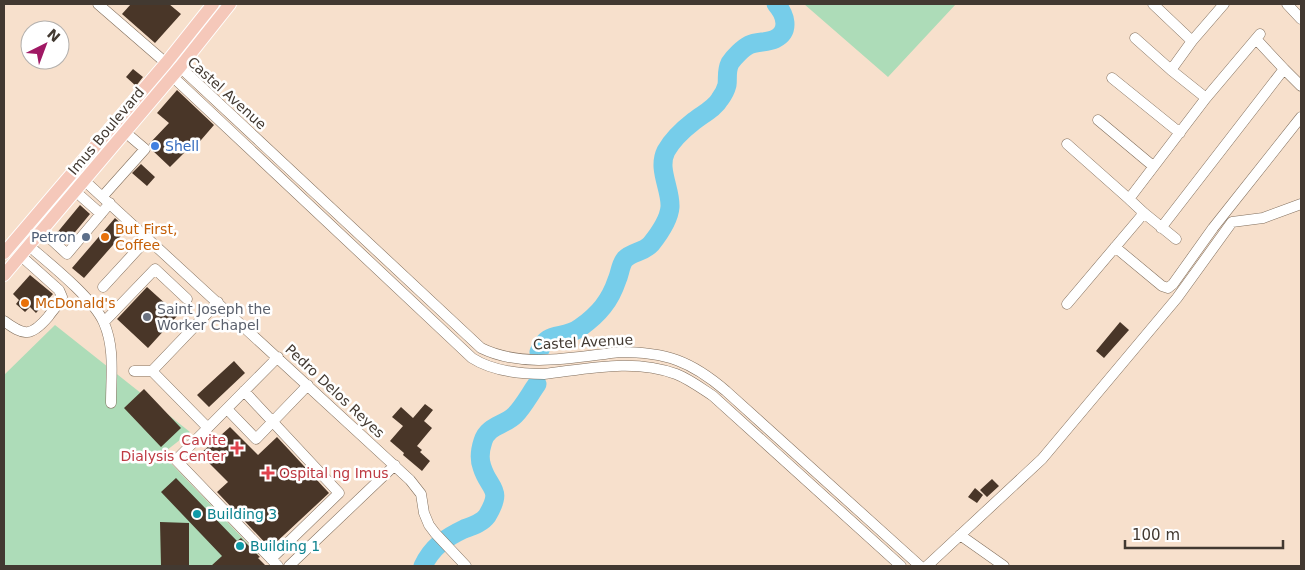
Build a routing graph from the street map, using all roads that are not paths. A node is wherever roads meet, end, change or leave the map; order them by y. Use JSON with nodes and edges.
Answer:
{"nodes":[{"id":1,"x":98,"y":4,"type":"edge"},
{"id":2,"x":212,"y":4,"type":"edge"},
{"id":3,"x":230,"y":4,"type":"edge"},
{"id":4,"x":1153,"y":4,"type":"edge"},
{"id":5,"x":1223,"y":4,"type":"edge"},
{"id":6,"x":1287,"y":4,"type":"edge"},
{"id":7,"x":1301,"y":19,"type":"edge"},
{"id":8,"x":1135,"y":38,"type":"dead end"},
{"id":9,"x":1192,"y":41,"type":"junction"},
{"id":10,"x":166,"y":63,"type":"junction"},
{"id":11,"x":1284,"y":69,"type":"junction"},
{"id":12,"x":1171,"y":70,"type":"junction"},
{"id":13,"x":175,"y":72,"type":"junction"},
{"id":14,"x":1112,"y":78,"type":"dead end"},
{"id":15,"x":1301,"y":86,"type":"edge"},
{"id":16,"x":1206,"y":98,"type":"junction"},
{"id":17,"x":1301,"y":117,"type":"edge"},
{"id":18,"x":1098,"y":120,"type":"dead end"},
{"id":19,"x":125,"y":132,"type":"junction"},
{"id":20,"x":1180,"y":132,"type":"junction"},
{"id":21,"x":1067,"y":144,"type":"dead end"},
{"id":22,"x":1154,"y":166,"type":"junction"},
{"id":23,"x":74,"y":171,"type":"junction"},
{"id":24,"x":85,"y":180,"type":"junction"},
{"id":25,"x":75,"y":191,"type":"junction"},
{"id":26,"x":1129,"y":199,"type":"junction"},
{"id":27,"x":106,"y":200,"type":"junction"},
{"id":28,"x":1301,"y":204,"type":"edge"},
{"id":29,"x":1144,"y":213,"type":"junction"},
{"id":30,"x":101,"y":214,"type":"junction"},
{"id":31,"x":1161,"y":228,"type":"junction"},
{"id":32,"x":42,"y":231,"type":"junction"},
{"id":33,"x":148,"y":238,"type":"junction"},
{"id":34,"x":1176,"y":239,"type":"dead end"},
{"id":35,"x":1115,"y":247,"type":"junction"},
{"id":36,"x":25,"y":251,"type":"junction"},
{"id":37,"x":4,"y":253,"type":"edge"},
{"id":38,"x":4,"y":275,"type":"edge"},
{"id":39,"x":103,"y":287,"type":"dead end"},
{"id":40,"x":187,"y":299,"type":"dead end"},
{"id":41,"x":218,"y":302,"type":"junction"},
{"id":42,"x":1067,"y":304,"type":"dead end"},
{"id":43,"x":4,"y":321,"type":"edge"},
{"id":44,"x":104,"y":322,"type":"junction"},
{"id":45,"x":278,"y":357,"type":"junction"},
{"id":46,"x":134,"y":371,"type":"dead end"},
{"id":47,"x":152,"y":371,"type":"junction"},
{"id":48,"x":308,"y":385,"type":"junction"},
{"id":49,"x":244,"y":391,"type":"junction"},
{"id":50,"x":111,"y":404,"type":"dead end"},
{"id":51,"x":227,"y":409,"type":"junction"},
{"id":52,"x":272,"y":422,"type":"junction"},
{"id":53,"x":208,"y":428,"type":"junction"},
{"id":54,"x":396,"y":465,"type":"junction"},
{"id":55,"x":960,"y":535,"type":"junction"},
{"id":56,"x":275,"y":563,"type":"edge"},
{"id":57,"x":289,"y":566,"type":"edge"},
{"id":58,"x":466,"y":566,"type":"edge"},
{"id":59,"x":901,"y":566,"type":"edge"},
{"id":60,"x":920,"y":566,"type":"edge"},
{"id":61,"x":927,"y":566,"type":"edge"},
{"id":62,"x":1004,"y":566,"type":"edge"}],
"edges":[{"from":1,"to":10,"type":"street"},
{"from":2,"to":10,"type":"main road","name":"Imus Boulevard"},
{"from":3,"to":13,"type":"main road","name":"Imus Boulevard"},
{"from":4,"to":9,"type":"street"},
{"from":5,"to":9,"type":"street"},
{"from":6,"to":7,"type":"street"},
{"from":8,"to":12,"type":"street"},
{"from":9,"to":12,"type":"street"},
{"from":10,"to":13,"type":"street","name":"Castel Avenue"},
{"from":10,"to":23,"type":"main road","name":"Imus Boulevard"},
{"from":11,"to":15,"type":"street"},
{"from":11,"to":16,"type":"street"},
{"from":11,"to":31,"type":"street"},
{"from":12,"to":16,"type":"street"},
{"from":13,"to":19,"type":"main road","name":"Imus Boulevard"},
{"from":13,"to":59,"type":"street","name":"Castel Avenue"},
{"from":13,"to":60,"type":"street","name":"Castel Avenue"},
{"from":14,"to":20,"type":"street"},
{"from":16,"to":20,"type":"street"},
{"from":17,"to":35,"type":"street"},
{"from":18,"to":22,"type":"street"},
{"from":19,"to":24,"type":"main road","name":"Imus Boulevard"},
{"from":19,"to":27,"type":"street"},
{"from":20,"to":22,"type":"street"},
{"from":21,"to":26,"type":"street"},
{"from":22,"to":26,"type":"street"},
{"from":23,"to":24,"type":"street","name":"Pedro Delos Reyes"},
{"from":23,"to":37,"type":"main road","name":"Imus Boulevard"},
{"from":24,"to":25,"type":"main road","name":"Imus Boulevard"},
{"from":24,"to":27,"type":"street","name":"Pedro Delos Reyes"},
{"from":25,"to":30,"type":"street"},
{"from":25,"to":32,"type":"main road","name":"Imus Boulevard"},
{"from":26,"to":29,"type":"street"},
{"from":27,"to":30,"type":"street"},
{"from":27,"to":33,"type":"street","name":"Pedro Delos Reyes"},
{"from":28,"to":55,"type":"street"},
{"from":29,"to":31,"type":"street"},
{"from":29,"to":35,"type":"street"},
{"from":30,"to":32,"type":"street"},
{"from":31,"to":34,"type":"street"},
{"from":32,"to":36,"type":"main road","name":"Imus Boulevard"},
{"from":33,"to":39,"type":"street"},
{"from":33,"to":41,"type":"street","name":"Pedro Delos Reyes"},
{"from":35,"to":42,"type":"street"},
{"from":36,"to":38,"type":"main road","name":"Imus Boulevard"},
{"from":36,"to":43,"type":"street"},
{"from":36,"to":44,"type":"street"},
{"from":40,"to":44,"type":"street"},
{"from":41,"to":45,"type":"street","name":"Pedro Delos Reyes"},
{"from":41,"to":47,"type":"street"},
{"from":44,"to":50,"type":"street"},
{"from":45,"to":48,"type":"street","name":"Pedro Delos Reyes"},
{"from":45,"to":49,"type":"street"},
{"from":46,"to":47,"type":"street"},
{"from":47,"to":53,"type":"street"},
{"from":48,"to":52,"type":"street"},
{"from":48,"to":54,"type":"street","name":"Pedro Delos Reyes"},
{"from":49,"to":51,"type":"street"},
{"from":49,"to":52,"type":"street"},
{"from":51,"to":52,"type":"street"},
{"from":51,"to":53,"type":"street"},
{"from":52,"to":56,"type":"street"},
{"from":53,"to":56,"type":"street"},
{"from":54,"to":57,"type":"street"},
{"from":54,"to":58,"type":"street","name":"Pedro Delos Reyes"},
{"from":55,"to":61,"type":"street"},
{"from":55,"to":62,"type":"street"}]}
